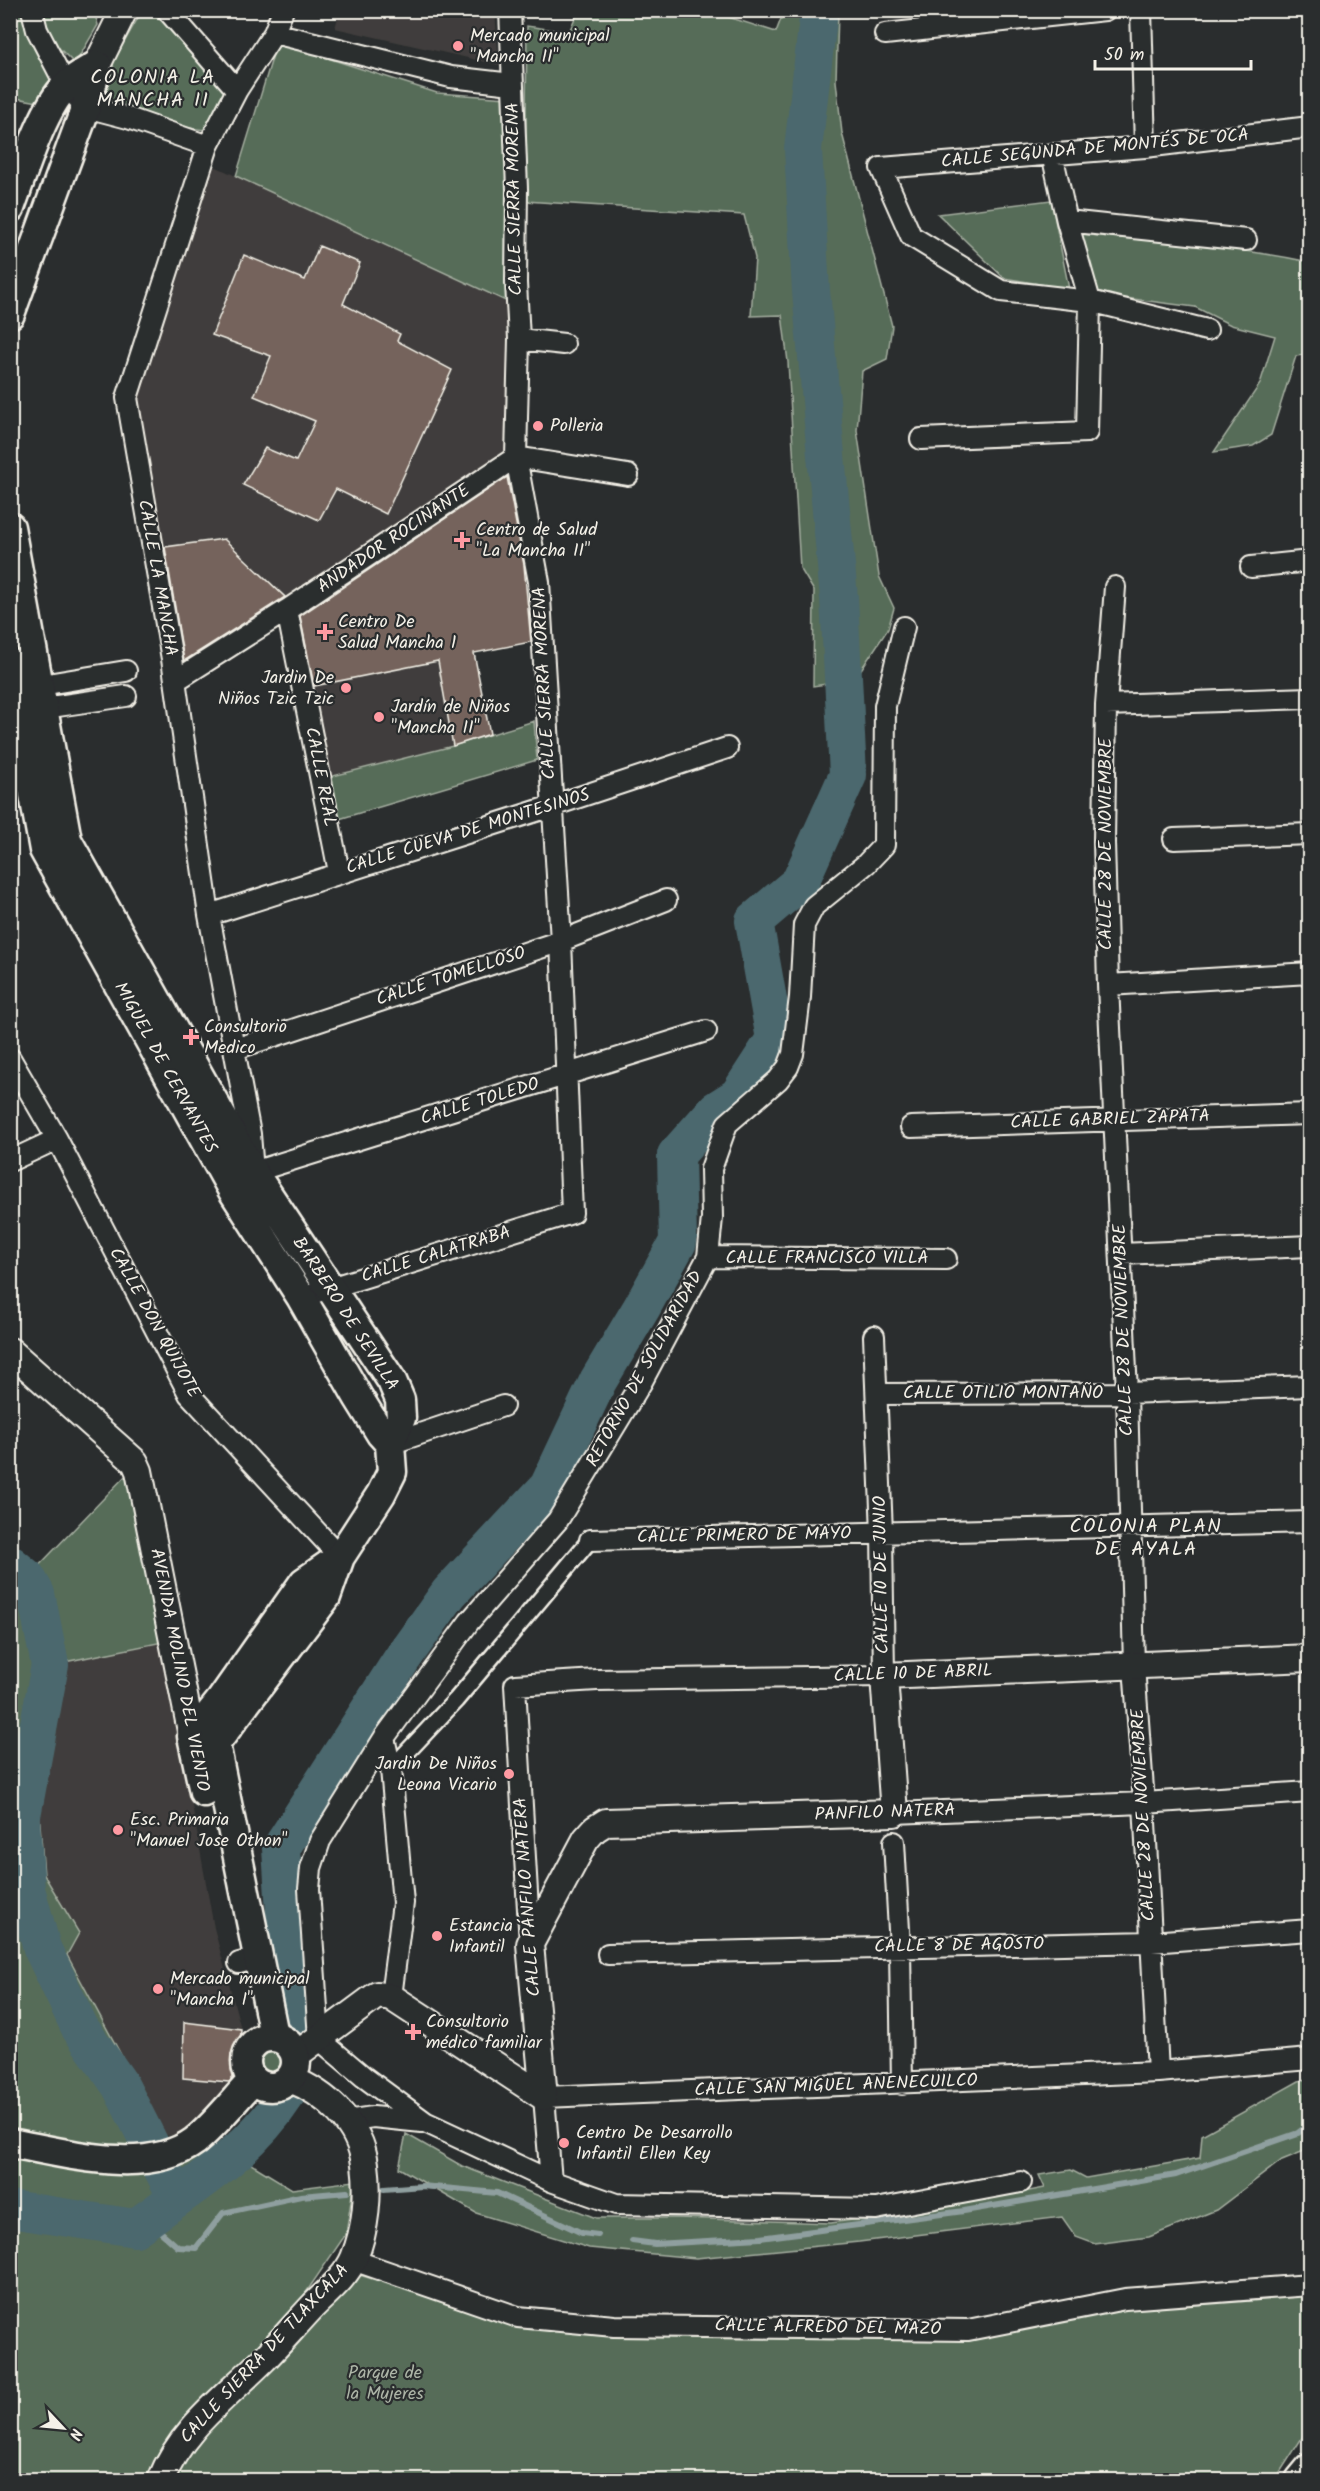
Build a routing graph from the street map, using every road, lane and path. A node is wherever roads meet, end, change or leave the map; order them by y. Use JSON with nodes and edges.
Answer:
{"nodes":[{"id":1,"x":33,"y":10,"type":"edge"},
{"id":2,"x":124,"y":10,"type":"edge"},
{"id":3,"x":167,"y":10,"type":"edge"},
{"id":4,"x":283,"y":10,"type":"edge"},
{"id":5,"x":510,"y":10,"type":"edge"},
{"id":6,"x":1105,"y":10,"type":"edge"},
{"id":7,"x":1141,"y":10,"type":"edge"},
{"id":8,"x":274,"y":33,"type":"junction"},
{"id":9,"x":885,"y":34,"type":"dead end"},
{"id":10,"x":97,"y":64,"type":"junction"},
{"id":11,"x":512,"y":84,"type":"junction"},
{"id":12,"x":66,"y":86,"type":"junction"},
{"id":13,"x":237,"y":90,"type":"junction"},
{"id":14,"x":86,"y":107,"type":"junction"},
{"id":15,"x":1310,"y":127,"type":"edge"},
{"id":16,"x":208,"y":146,"type":"junction"},
{"id":17,"x":1144,"y":147,"type":"junction"},
{"id":18,"x":1052,"y":154,"type":"junction"},
{"id":19,"x":10,"y":208,"type":"edge"},
{"id":20,"x":1067,"y":221,"type":"junction"},
{"id":21,"x":1246,"y":240,"type":"dead end"},
{"id":22,"x":1090,"y":301,"type":"junction"},
{"id":23,"x":10,"y":314,"type":"edge"},
{"id":24,"x":1207,"y":330,"type":"dead end"},
{"id":25,"x":519,"y":339,"type":"junction"},
{"id":26,"x":564,"y":344,"type":"dead end"},
{"id":27,"x":921,"y":440,"type":"dead end"},
{"id":28,"x":516,"y":457,"type":"junction"},
{"id":29,"x":628,"y":475,"type":"dead end"},
{"id":30,"x":10,"y":527,"type":"edge"},
{"id":31,"x":1310,"y":561,"type":"edge"},
{"id":32,"x":1251,"y":567,"type":"dead end"},
{"id":33,"x":1115,"y":587,"type":"dead end"},
{"id":34,"x":287,"y":610,"type":"junction"},
{"id":35,"x":904,"y":627,"type":"dead end"},
{"id":36,"x":10,"y":663,"type":"edge"},
{"id":37,"x":126,"y":671,"type":"dead end"},
{"id":38,"x":175,"y":681,"type":"junction"},
{"id":39,"x":42,"y":696,"type":"junction"},
{"id":40,"x":126,"y":696,"type":"dead end"},
{"id":41,"x":1310,"y":699,"type":"edge"},
{"id":42,"x":1106,"y":705,"type":"junction"},
{"id":43,"x":727,"y":748,"type":"dead end"},
{"id":44,"x":552,"y":806,"type":"junction"},
{"id":45,"x":1310,"y":834,"type":"edge"},
{"id":46,"x":1174,"y":839,"type":"dead end"},
{"id":47,"x":339,"y":873,"type":"junction"},
{"id":48,"x":666,"y":900,"type":"dead end"},
{"id":49,"x":209,"y":915,"type":"junction"},
{"id":50,"x":561,"y":941,"type":"junction"},
{"id":51,"x":1310,"y":973,"type":"edge"},
{"id":52,"x":1108,"y":985,"type":"junction"},
{"id":53,"x":706,"y":1031,"type":"dead end"},
{"id":54,"x":235,"y":1049,"type":"junction"},
{"id":55,"x":10,"y":1058,"type":"edge"},
{"id":56,"x":567,"y":1074,"type":"junction"},
{"id":57,"x":1310,"y":1114,"type":"edge"},
{"id":58,"x":1114,"y":1120,"type":"junction"},
{"id":59,"x":911,"y":1127,"type":"dead end"},
{"id":60,"x":57,"y":1139,"type":"junction"},
{"id":61,"x":10,"y":1161,"type":"edge"},
{"id":62,"x":253,"y":1172,"type":"junction"},
{"id":63,"x":572,"y":1213,"type":"joint"},
{"id":64,"x":1310,"y":1246,"type":"edge"},
{"id":65,"x":1121,"y":1254,"type":"junction"},
{"id":66,"x":708,"y":1257,"type":"junction"},
{"id":67,"x":946,"y":1259,"type":"dead end"},
{"id":68,"x":328,"y":1288,"type":"junction"},
{"id":69,"x":301,"y":1298,"type":"junction"},
{"id":70,"x":874,"y":1336,"type":"dead end"},
{"id":71,"x":10,"y":1351,"type":"edge"},
{"id":72,"x":1310,"y":1386,"type":"edge"},
{"id":73,"x":1127,"y":1393,"type":"junction"},
{"id":74,"x":877,"y":1394,"type":"junction"},
{"id":75,"x":503,"y":1406,"type":"dead end"},
{"id":76,"x":390,"y":1444,"type":"junction"},
{"id":77,"x":1310,"y":1522,"type":"edge"},
{"id":78,"x":1131,"y":1527,"type":"junction"},
{"id":79,"x":882,"y":1533,"type":"junction"},
{"id":80,"x":590,"y":1540,"type":"joint"},
{"id":81,"x":340,"y":1557,"type":"junction"},
{"id":82,"x":1310,"y":1658,"type":"edge"},
{"id":83,"x":1134,"y":1666,"type":"junction"},
{"id":84,"x":884,"y":1676,"type":"junction"},
{"id":85,"x":515,"y":1685,"type":"joint"},
{"id":86,"x":384,"y":1737,"type":"junction"},
{"id":87,"x":203,"y":1740,"type":"junction"},
{"id":88,"x":391,"y":1769,"type":"junction"},
{"id":89,"x":1310,"y":1792,"type":"edge"},
{"id":90,"x":1144,"y":1803,"type":"junction"},
{"id":91,"x":894,"y":1813,"type":"junction"},
{"id":92,"x":894,"y":1842,"type":"dead end"},
{"id":93,"x":1310,"y":1930,"type":"edge"},
{"id":94,"x":1151,"y":1942,"type":"junction"},
{"id":95,"x":530,"y":1944,"type":"junction"},
{"id":96,"x":900,"y":1948,"type":"junction"},
{"id":97,"x":608,"y":1954,"type":"dead end"},
{"id":98,"x":391,"y":1997,"type":"junction"},
{"id":99,"x":264,"y":2038,"type":"junction"},
{"id":100,"x":319,"y":2039,"type":"junction"},
{"id":101,"x":1310,"y":2059,"type":"edge"},
{"id":102,"x":293,"y":2067,"type":"junction"},
{"id":103,"x":1158,"y":2072,"type":"junction"},
{"id":104,"x":253,"y":2080,"type":"junction"},
{"id":105,"x":903,"y":2084,"type":"junction"},
{"id":106,"x":544,"y":2097,"type":"junction"},
{"id":107,"x":346,"y":2121,"type":"junction"},
{"id":108,"x":425,"y":2122,"type":"junction"},
{"id":109,"x":10,"y":2144,"type":"edge"},
{"id":110,"x":551,"y":2181,"type":"junction"},
{"id":111,"x":1021,"y":2182,"type":"dead end"},
{"id":112,"x":353,"y":2260,"type":"junction"},
{"id":113,"x":1310,"y":2285,"type":"edge"},
{"id":114,"x":1309,"y":2468,"type":"edge"},
{"id":115,"x":161,"y":2481,"type":"edge"},
{"id":116,"x":1300,"y":2481,"type":"edge"}],
"edges":[{"from":1,"to":12,"type":"street"},
{"from":2,"to":10,"type":"street"},
{"from":3,"to":13,"type":"street"},
{"from":4,"to":8,"type":"street","name":"CALLE LA MANCHA"},
{"from":5,"to":11,"type":"street","name":"CALLE SIERRA MORENA"},
{"from":6,"to":9,"type":"street"},
{"from":7,"to":17,"type":"street"},
{"from":8,"to":11,"type":"street"},
{"from":8,"to":13,"type":"street","name":"CALLE LA MANCHA"},
{"from":10,"to":12,"type":"main road"},
{"from":10,"to":14,"type":"main road"},
{"from":11,"to":25,"type":"street","name":"CALLE SIERRA MORENA"},
{"from":12,"to":14,"type":"street"},
{"from":12,"to":19,"type":"main road"},
{"from":13,"to":16,"type":"street","name":"CALLE LA MANCHA"},
{"from":14,"to":16,"type":"street"},
{"from":14,"to":23,"type":"main road"},
{"from":15,"to":17,"type":"street","name":"CALLE SEGUNDA DE MONTÉS DE OCA"},
{"from":16,"to":38,"type":"street","name":"CALLE LA MANCHA"},
{"from":17,"to":18,"type":"street","name":"CALLE SEGUNDA DE MONTÉS DE OCA"},
{"from":18,"to":20,"type":"street"},
{"from":18,"to":22,"type":"street","name":"CALLE SEGUNDA DE MONTÉS DE OCA"},
{"from":20,"to":21,"type":"street"},
{"from":20,"to":22,"type":"street"},
{"from":22,"to":24,"type":"street"},
{"from":22,"to":27,"type":"street"},
{"from":25,"to":26,"type":"street"},
{"from":25,"to":28,"type":"street","name":"CALLE SIERRA MORENA"},
{"from":28,"to":29,"type":"street"},
{"from":28,"to":34,"type":"street","name":"ANDADOR ROCINANTE"},
{"from":28,"to":44,"type":"street","name":"CALLE SIERRA MORENA"},
{"from":30,"to":39,"type":"main road","name":"BARBERO DE SEVILLA"},
{"from":31,"to":32,"type":"street"},
{"from":33,"to":42,"type":"street","name":"CALLE 28 DE NOVIEMBRE"},
{"from":34,"to":38,"type":"street","name":"ANDADOR ROCINANTE"},
{"from":34,"to":47,"type":"street","name":"CALLE REAL"},
{"from":35,"to":66,"type":"street","name":"RETORNO DE SOLIDARIDAD"},
{"from":36,"to":69,"type":"main road","name":"MIGUEL DE CERVANTES"},
{"from":37,"to":39,"type":"street"},
{"from":38,"to":49,"type":"street","name":"CALLE LA MANCHA"},
{"from":39,"to":40,"type":"street"},
{"from":39,"to":62,"type":"main road","name":"BARBERO DE SEVILLA"},
{"from":41,"to":42,"type":"street"},
{"from":42,"to":52,"type":"street","name":"CALLE 28 DE NOVIEMBRE"},
{"from":43,"to":44,"type":"street","name":"CALLE CUEVA DE MONTESINOS"},
{"from":44,"to":47,"type":"street","name":"CALLE CUEVA DE MONTESINOS"},
{"from":44,"to":50,"type":"street","name":"CALLE SIERRA MORENA"},
{"from":45,"to":46,"type":"street"},
{"from":47,"to":49,"type":"street","name":"CALLE CUEVA DE MONTESINOS"},
{"from":48,"to":50,"type":"street","name":"CALLE TOMELLOSO"},
{"from":49,"to":54,"type":"street","name":"CALLE LA MANCHA"},
{"from":50,"to":54,"type":"street","name":"CALLE TOMELLOSO"},
{"from":50,"to":56,"type":"street","name":"CALLE SIERRA MORENA"},
{"from":51,"to":52,"type":"street"},
{"from":52,"to":58,"type":"street","name":"CALLE 28 DE NOVIEMBRE"},
{"from":53,"to":56,"type":"street","name":"CALLE TOLEDO"},
{"from":54,"to":62,"type":"street","name":"CALLE LA MANCHA"},
{"from":55,"to":60,"type":"street","name":"CALLE DON QUIJOTE"},
{"from":56,"to":62,"type":"street","name":"CALLE TOLEDO"},
{"from":56,"to":63,"type":"street","name":"CALLE SIERRA MORENA"},
{"from":57,"to":58,"type":"street","name":"CALLE GABRIEL ZAPATA"},
{"from":58,"to":59,"type":"street","name":"CALLE GABRIEL ZAPATA"},
{"from":58,"to":65,"type":"street","name":"CALLE 28 DE NOVIEMBRE"},
{"from":60,"to":61,"type":"street"},
{"from":60,"to":81,"type":"street","name":"CALLE DON QUIJOTE"},
{"from":62,"to":68,"type":"main road","name":"BARBERO DE SEVILLA"},
{"from":63,"to":68,"type":"street","name":"CALLE CALATRABA"},
{"from":64,"to":65,"type":"street"},
{"from":65,"to":73,"type":"street","name":"CALLE 28 DE NOVIEMBRE"},
{"from":66,"to":67,"type":"street","name":"CALLE FRANCISCO VILLA"},
{"from":66,"to":86,"type":"street","name":"RETORNO DE SOLIDARIDAD"},
{"from":68,"to":69,"type":"street","name":"CALLE CALATRABA"},
{"from":68,"to":76,"type":"main road","name":"BARBERO DE SEVILLA"},
{"from":69,"to":76,"type":"main road","name":"MIGUEL DE CERVANTES"},
{"from":70,"to":74,"type":"street","name":"CALLE 10 DE JUNIO"},
{"from":71,"to":87,"type":"street","name":"AVENIDA MOLINO DEL VIENTO"},
{"from":72,"to":73,"type":"street","name":"CALLE OTILIO MONTAÑO"},
{"from":73,"to":74,"type":"street","name":"CALLE OTILIO MONTAÑO"},
{"from":73,"to":78,"type":"street","name":"CALLE 28 DE NOVIEMBRE"},
{"from":74,"to":79,"type":"street","name":"CALLE 10 DE JUNIO"},
{"from":75,"to":76,"type":"street"},
{"from":76,"to":81,"type":"main road","name":"BARBERO DE SEVILLA"},
{"from":77,"to":78,"type":"street","name":"CALLE PRIMERO DE MAYO"},
{"from":78,"to":79,"type":"street","name":"CALLE PRIMERO DE MAYO"},
{"from":78,"to":83,"type":"street","name":"CALLE 28 DE NOVIEMBRE"},
{"from":79,"to":80,"type":"street","name":"CALLE PRIMERO DE MAYO"},
{"from":79,"to":84,"type":"street","name":"CALLE 10 DE JUNIO"},
{"from":80,"to":88,"type":"street","name":"CALLE PRIMERO DE MAYO"},
{"from":81,"to":87,"type":"main road","name":"BARBERO DE SEVILLA"},
{"from":82,"to":83,"type":"street","name":"CALLE 10 DE ABRIL"},
{"from":83,"to":84,"type":"street","name":"CALLE 10 DE ABRIL"},
{"from":83,"to":90,"type":"street","name":"CALLE 28 DE NOVIEMBRE"},
{"from":84,"to":85,"type":"street","name":"CALLE 10 DE ABRIL"},
{"from":84,"to":91,"type":"street","name":"CALLE 10 DE JUNIO"},
{"from":85,"to":95,"type":"street","name":"CALLE PÁNFILO NATERA"},
{"from":86,"to":88,"type":"street"},
{"from":86,"to":100,"type":"street","name":"RETORNO DE SOLIDARIDAD"},
{"from":87,"to":99,"type":"main road","name":"AVENIDA MOLINO DEL VIENTO"},
{"from":88,"to":98,"type":"street"},
{"from":89,"to":90,"type":"street","name":"PANFILO NATERA"},
{"from":90,"to":91,"type":"street","name":"PANFILO NATERA"},
{"from":90,"to":94,"type":"street","name":"CALLE 28 DE NOVIEMBRE"},
{"from":91,"to":95,"type":"street","name":"PANFILO NATERA"},
{"from":92,"to":96,"type":"street"},
{"from":93,"to":94,"type":"street","name":"CALLE 8 DE AGOSTO"},
{"from":94,"to":96,"type":"street","name":"CALLE 8 DE AGOSTO"},
{"from":94,"to":103,"type":"street","name":"CALLE 28 DE NOVIEMBRE"},
{"from":95,"to":106,"type":"street","name":"CALLE PÁNFILO NATERA"},
{"from":96,"to":97,"type":"street","name":"CALLE 8 DE AGOSTO"},
{"from":96,"to":105,"type":"street"},
{"from":98,"to":100,"type":"street"},
{"from":98,"to":106,"type":"street"},
{"from":99,"to":102,"type":"main road"},
{"from":99,"to":104,"type":"main road"},
{"from":100,"to":102,"type":"street"},
{"from":100,"to":108,"type":"street"},
{"from":101,"to":103,"type":"street","name":"CALLE SAN MIGUEL ANENECUILCO"},
{"from":102,"to":104,"type":"main road"},
{"from":102,"to":107,"type":"street","name":"CALLE SIERRA DE TLAXCALA"},
{"from":103,"to":105,"type":"street","name":"CALLE SAN MIGUEL ANENECUILCO"},
{"from":104,"to":109,"type":"main road"},
{"from":105,"to":106,"type":"street","name":"CALLE SAN MIGUEL ANENECUILCO"},
{"from":106,"to":110,"type":"street","name":"CALLE PÁNFILO NATERA"},
{"from":107,"to":108,"type":"street"},
{"from":107,"to":112,"type":"street","name":"CALLE SIERRA DE TLAXCALA"},
{"from":108,"to":110,"type":"street"},
{"from":110,"to":111,"type":"street"},
{"from":112,"to":113,"type":"street","name":"CALLE ALFREDO DEL MAZO"},
{"from":112,"to":115,"type":"street","name":"CALLE SIERRA DE TLAXCALA"},
{"from":114,"to":116,"type":"main road"}]}
